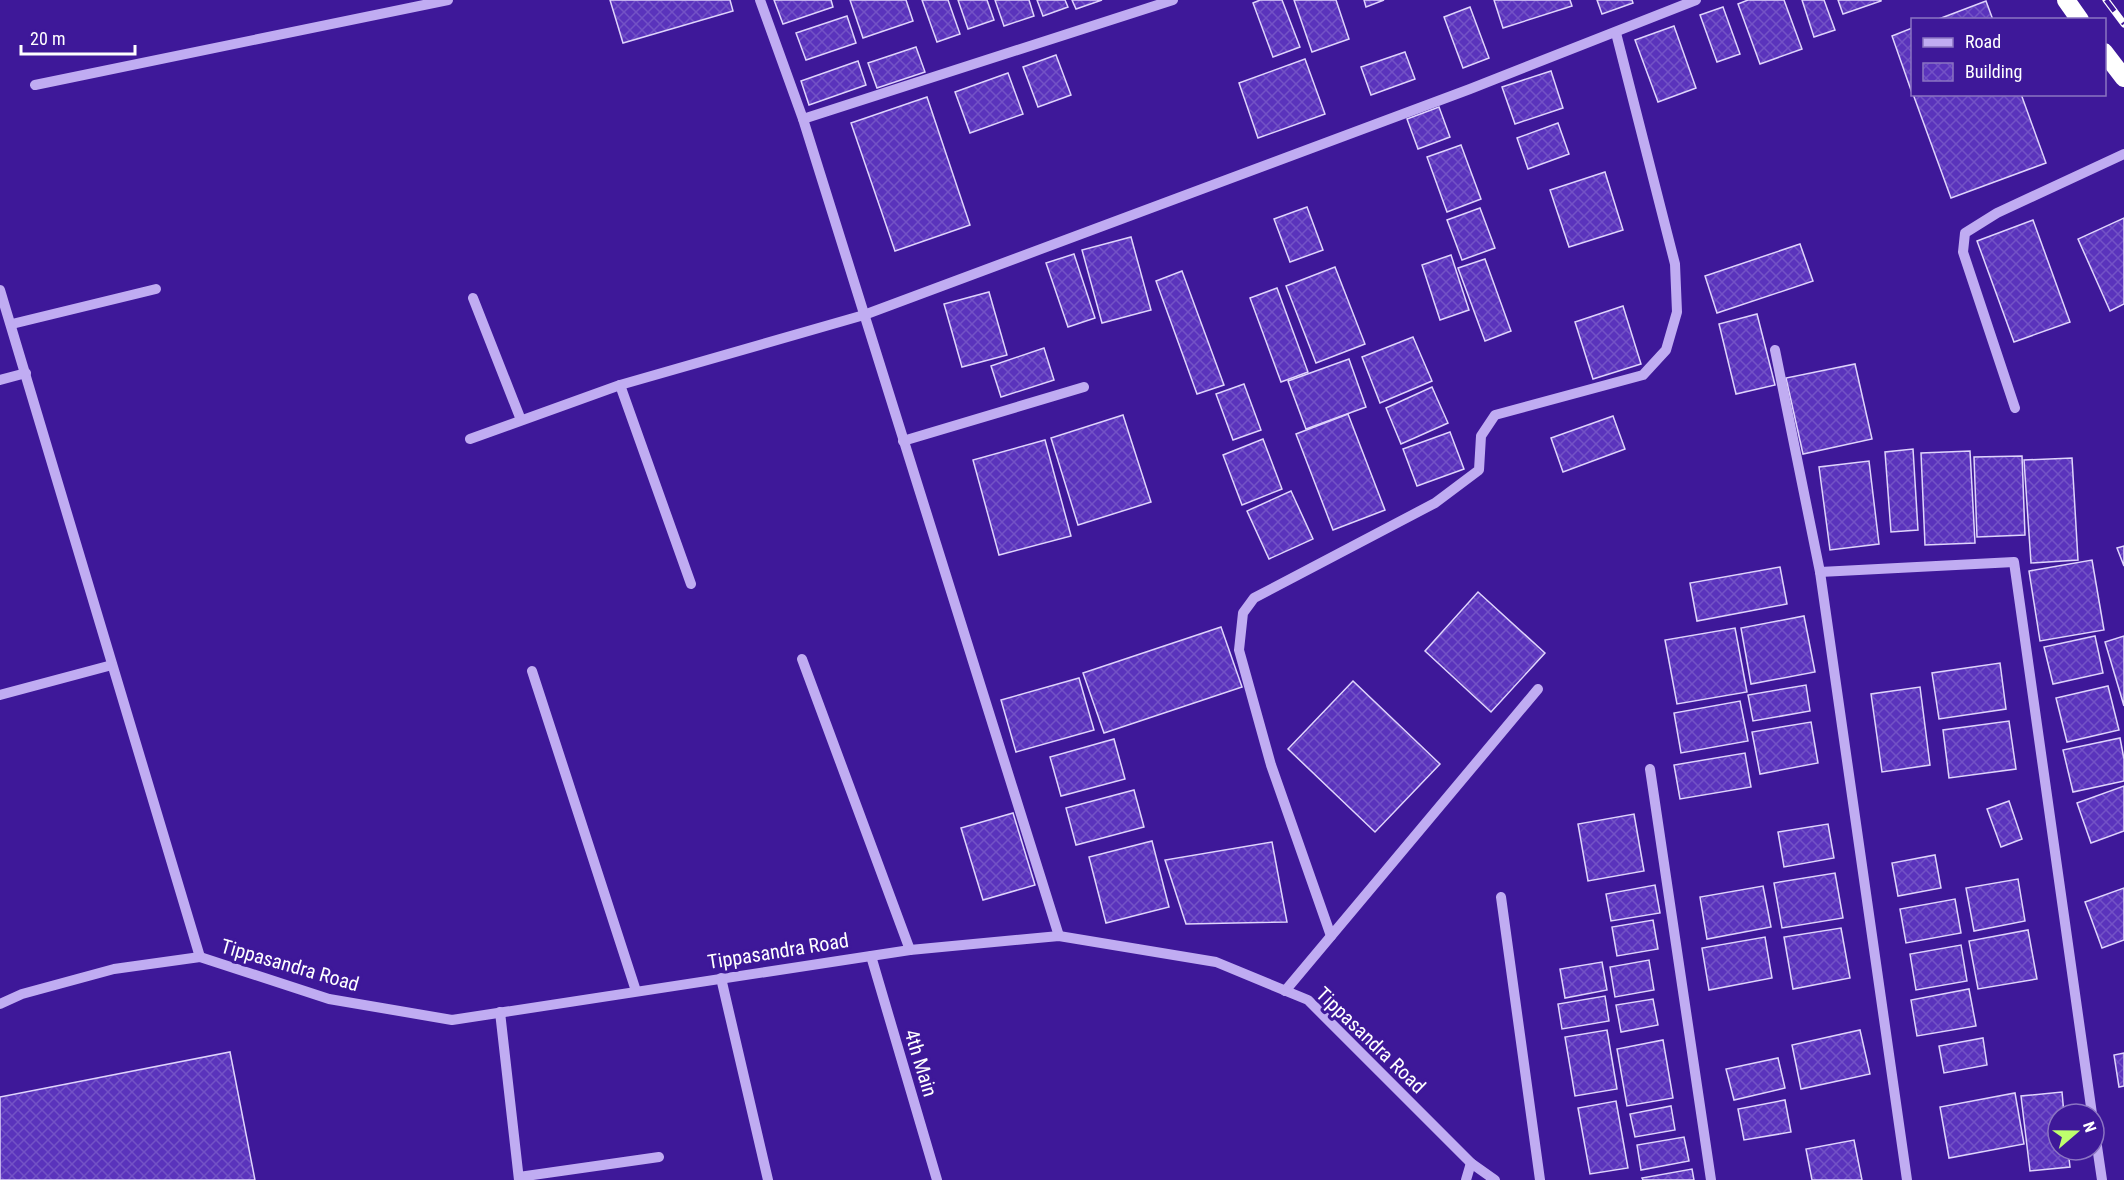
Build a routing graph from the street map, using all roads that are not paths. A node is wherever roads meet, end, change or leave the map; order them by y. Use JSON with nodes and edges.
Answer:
{"nodes":[{"id":1,"x":448,"y":0,"type":"edge"},
{"id":2,"x":760,"y":0,"type":"edge"},
{"id":3,"x":1173,"y":0,"type":"edge"},
{"id":4,"x":1696,"y":0,"type":"edge"},
{"id":5,"x":2066,"y":0,"type":"edge"},
{"id":6,"x":2079,"y":18,"type":"edge"},
{"id":7,"x":1616,"y":33,"type":"junction"},
{"id":8,"x":2106,"y":55,"type":"edge"},
{"id":9,"x":2124,"y":78,"type":"edge"},
{"id":10,"x":35,"y":85,"type":"dead end"},
{"id":11,"x":803,"y":119,"type":"junction"},
{"id":12,"x":2124,"y":154,"type":"edge"},
{"id":13,"x":156,"y":289,"type":"dead end"},
{"id":14,"x":0,"y":290,"type":"edge"},
{"id":15,"x":473,"y":298,"type":"dead end"},
{"id":16,"x":864,"y":315,"type":"junction"},
{"id":17,"x":12,"y":324,"type":"junction"},
{"id":18,"x":1775,"y":350,"type":"dead end"},
{"id":19,"x":26,"y":373,"type":"junction"},
{"id":20,"x":0,"y":380,"type":"edge"},
{"id":21,"x":620,"y":385,"type":"junction"},
{"id":22,"x":1084,"y":387,"type":"dead end"},
{"id":23,"x":2015,"y":408,"type":"dead end"},
{"id":24,"x":521,"y":420,"type":"junction"},
{"id":25,"x":470,"y":439,"type":"dead end"},
{"id":26,"x":903,"y":441,"type":"junction"},
{"id":27,"x":1820,"y":572,"type":"junction"},
{"id":28,"x":691,"y":584,"type":"dead end"},
{"id":29,"x":802,"y":659,"type":"dead end"},
{"id":30,"x":112,"y":666,"type":"junction"},
{"id":31,"x":532,"y":671,"type":"dead end"},
{"id":32,"x":1538,"y":689,"type":"dead end"},
{"id":33,"x":0,"y":695,"type":"edge"},
{"id":34,"x":1650,"y":769,"type":"dead end"},
{"id":35,"x":1501,"y":897,"type":"dead end"},
{"id":36,"x":1059,"y":936,"type":"junction"},
{"id":37,"x":1331,"y":936,"type":"junction"},
{"id":38,"x":909,"y":950,"type":"junction"},
{"id":39,"x":871,"y":956,"type":"junction"},
{"id":40,"x":200,"y":957,"type":"junction"},
{"id":41,"x":721,"y":978,"type":"junction"},
{"id":42,"x":1285,"y":991,"type":"junction"},
{"id":43,"x":636,"y":992,"type":"junction"},
{"id":44,"x":0,"y":1004,"type":"edge"},
{"id":45,"x":500,"y":1012,"type":"junction"},
{"id":46,"x":2090,"y":1102,"type":"edge"},
{"id":47,"x":659,"y":1157,"type":"dead end"},
{"id":48,"x":2099,"y":1162,"type":"edge"},
{"id":49,"x":1471,"y":1163,"type":"junction"},
{"id":50,"x":519,"y":1179,"type":"edge"},
{"id":51,"x":768,"y":1180,"type":"edge"},
{"id":52,"x":937,"y":1180,"type":"edge"},
{"id":53,"x":1466,"y":1180,"type":"edge"},
{"id":54,"x":1495,"y":1180,"type":"edge"},
{"id":55,"x":1540,"y":1180,"type":"edge"},
{"id":56,"x":1711,"y":1180,"type":"edge"},
{"id":57,"x":1906,"y":1180,"type":"edge"},
{"id":58,"x":2102,"y":1180,"type":"edge"}],
"edges":[{"from":1,"to":10,"type":"street"},
{"from":2,"to":11,"type":"street"},
{"from":3,"to":11,"type":"street"},
{"from":4,"to":7,"type":"street"},
{"from":5,"to":6,"type":"highway"},
{"from":7,"to":16,"type":"street"},
{"from":7,"to":37,"type":"street"},
{"from":8,"to":9,"type":"highway"},
{"from":11,"to":16,"type":"street"},
{"from":12,"to":23,"type":"street"},
{"from":13,"to":17,"type":"street"},
{"from":14,"to":17,"type":"street"},
{"from":15,"to":24,"type":"street"},
{"from":16,"to":21,"type":"street"},
{"from":16,"to":26,"type":"street"},
{"from":17,"to":19,"type":"street"},
{"from":18,"to":27,"type":"street"},
{"from":19,"to":20,"type":"street"},
{"from":19,"to":30,"type":"street"},
{"from":21,"to":24,"type":"street"},
{"from":21,"to":28,"type":"street"},
{"from":22,"to":26,"type":"street"},
{"from":24,"to":25,"type":"street"},
{"from":26,"to":36,"type":"street"},
{"from":27,"to":46,"type":"street"},
{"from":27,"to":57,"type":"street"},
{"from":29,"to":38,"type":"street"},
{"from":30,"to":33,"type":"street"},
{"from":30,"to":40,"type":"street"},
{"from":31,"to":43,"type":"street"},
{"from":32,"to":37,"type":"street"},
{"from":34,"to":56,"type":"street"},
{"from":35,"to":55,"type":"street"},
{"from":36,"to":38,"type":"street","name":"Tippasandra Road"},
{"from":36,"to":42,"type":"street","name":"Tippasandra Road"},
{"from":37,"to":42,"type":"street"},
{"from":38,"to":39,"type":"street","name":"Tippasandra Road"},
{"from":39,"to":41,"type":"street","name":"Tippasandra Road"},
{"from":39,"to":52,"type":"street","name":"4th Main"},
{"from":40,"to":44,"type":"street","name":"Tippasandra Road"},
{"from":40,"to":45,"type":"street","name":"Tippasandra Road"},
{"from":41,"to":43,"type":"street","name":"Tippasandra Road"},
{"from":41,"to":51,"type":"street"},
{"from":42,"to":49,"type":"street","name":"Tippasandra Road"},
{"from":43,"to":45,"type":"street","name":"Tippasandra Road"},
{"from":45,"to":50,"type":"street"},
{"from":47,"to":50,"type":"street"},
{"from":48,"to":58,"type":"street"},
{"from":49,"to":53,"type":"street"},
{"from":49,"to":54,"type":"street","name":"Tippasandra Road"}]}
